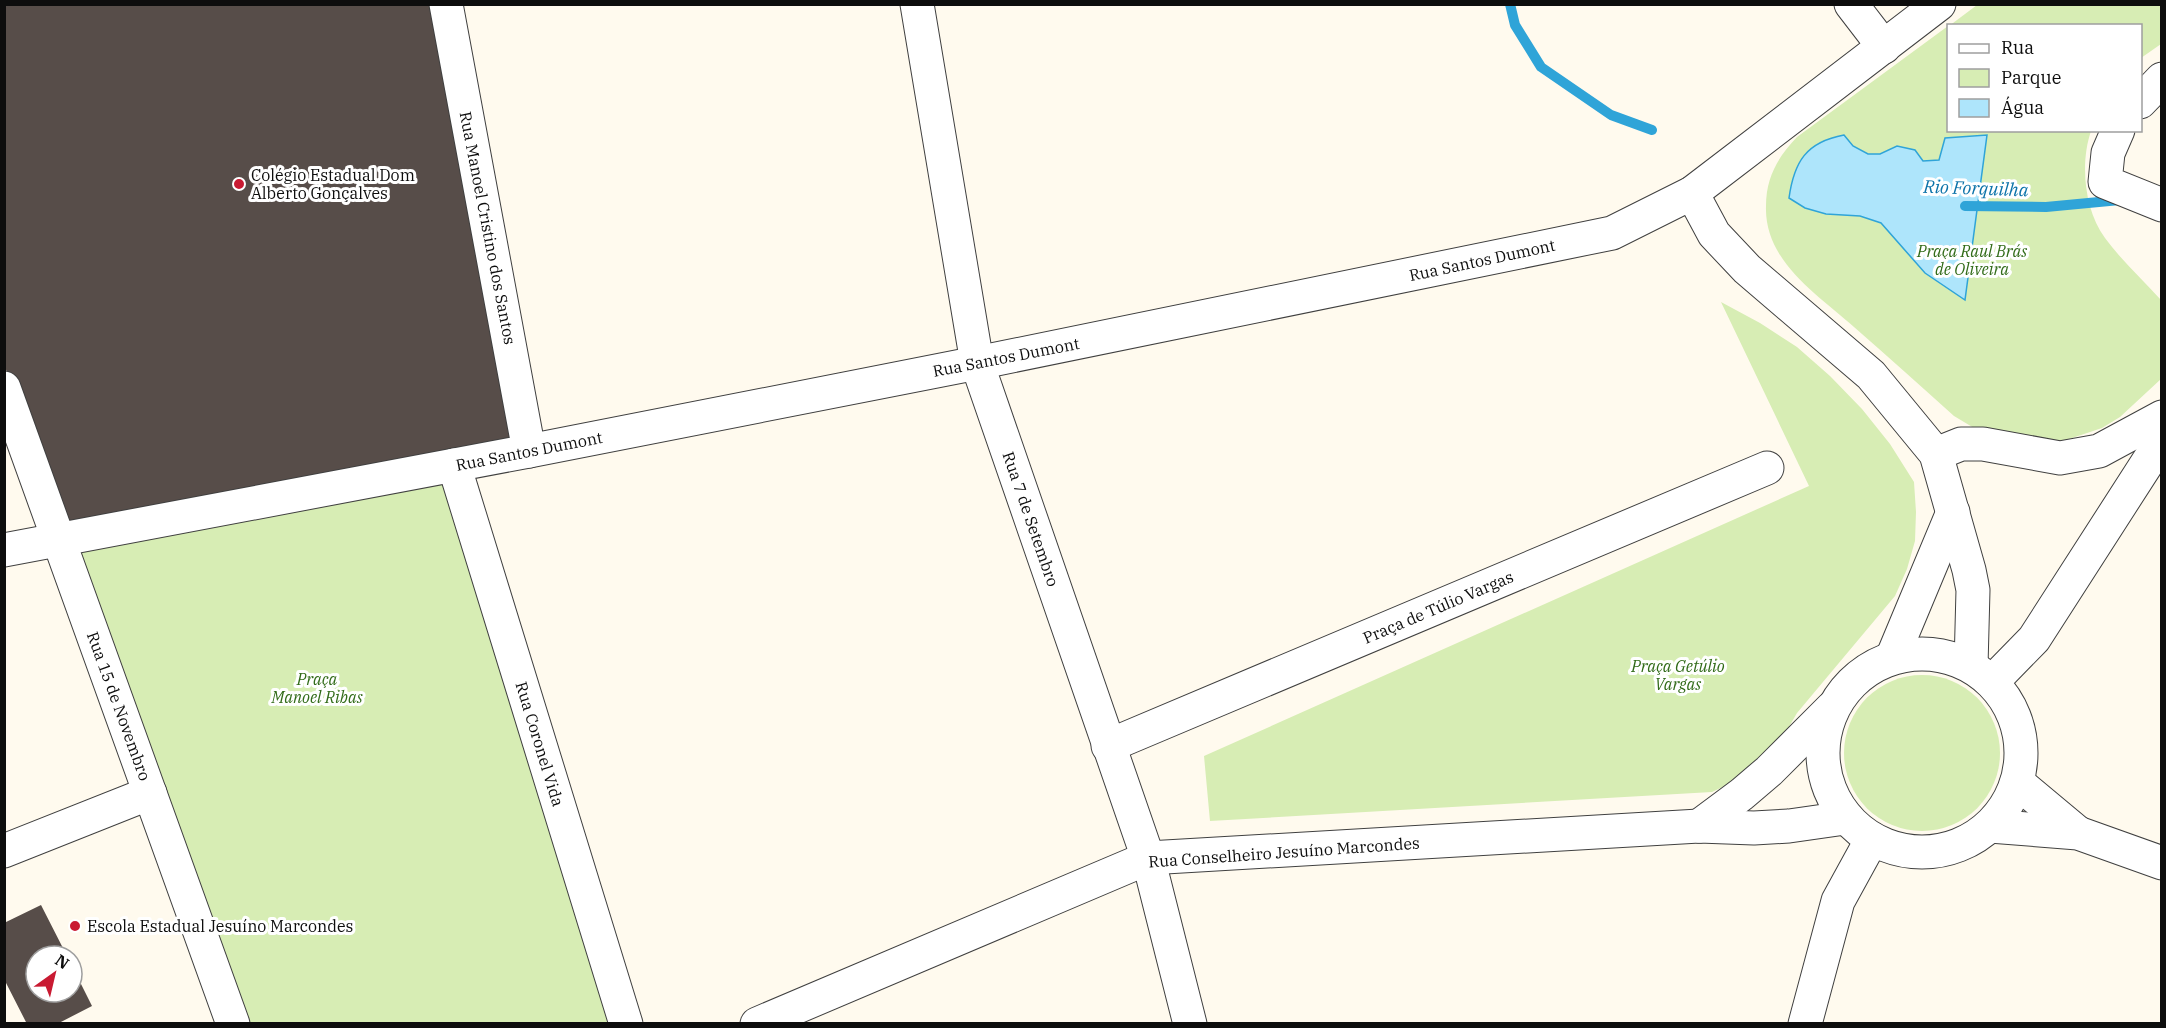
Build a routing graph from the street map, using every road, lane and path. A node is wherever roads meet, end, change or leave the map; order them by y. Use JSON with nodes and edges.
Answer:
{"nodes":[{"id":1,"x":446,"y":4,"type":"edge"},
{"id":2,"x":917,"y":4,"type":"edge"},
{"id":3,"x":1851,"y":4,"type":"edge"},
{"id":4,"x":1939,"y":4,"type":"edge"},
{"id":5,"x":1884,"y":46,"type":"junction"},
{"id":6,"x":2162,"y":79,"type":"edge"},
{"id":7,"x":2142,"y":100,"type":"edge"},
{"id":8,"x":2117,"y":132,"type":"edge"},
{"id":9,"x":1692,"y":193,"type":"junction"},
{"id":10,"x":2162,"y":205,"type":"edge"},
{"id":11,"x":977,"y":363,"type":"junction"},
{"id":12,"x":4,"y":388,"type":"edge"},
{"id":13,"x":2162,"y":417,"type":"edge"},
{"id":14,"x":2162,"y":440,"type":"edge"},
{"id":15,"x":530,"y":451,"type":"junction"},
{"id":16,"x":1936,"y":454,"type":"junction"},
{"id":17,"x":454,"y":465,"type":"junction"},
{"id":18,"x":1767,"y":468,"type":"dead end"},
{"id":19,"x":1953,"y":512,"type":"junction"},
{"id":20,"x":59,"y":539,"type":"junction"},
{"id":21,"x":4,"y":549,"type":"edge"},
{"id":22,"x":1892,"y":658,"type":"junction"},
{"id":23,"x":1981,"y":674,"type":"junction"},
{"id":24,"x":1833,"y":706,"type":"junction"},
{"id":25,"x":1108,"y":746,"type":"junction"},
{"id":26,"x":2018,"y":782,"type":"junction"},
{"id":27,"x":150,"y":793,"type":"junction"},
{"id":28,"x":1845,"y":818,"type":"junction"},
{"id":29,"x":1699,"y":826,"type":"junction"},
{"id":30,"x":1990,"y":826,"type":"junction"},
{"id":31,"x":2078,"y":833,"type":"junction"},
{"id":32,"x":1872,"y":839,"type":"junction"},
{"id":33,"x":4,"y":851,"type":"edge"},
{"id":34,"x":1148,"y":858,"type":"junction"},
{"id":35,"x":2162,"y":863,"type":"edge"},
{"id":36,"x":233,"y":1023,"type":"edge"},
{"id":37,"x":626,"y":1023,"type":"edge"},
{"id":38,"x":757,"y":1023,"type":"edge"},
{"id":39,"x":1190,"y":1023,"type":"edge"},
{"id":40,"x":1805,"y":1023,"type":"edge"}],
"edges":[{"from":1,"to":15,"type":"street","name":"Rua Manoel Cristino dos Santos"},
{"from":2,"to":11,"type":"street","name":"Rua 7 de Setembro"},
{"from":3,"to":5,"type":"street"},
{"from":4,"to":5,"type":"street","name":"Rua Santos Dumont"},
{"from":5,"to":9,"type":"street","name":"Rua Santos Dumont"},
{"from":6,"to":7,"type":"street"},
{"from":8,"to":10,"type":"street"},
{"from":9,"to":11,"type":"street","name":"Rua Santos Dumont"},
{"from":9,"to":16,"type":"street"},
{"from":11,"to":15,"type":"street","name":"Rua Santos Dumont"},
{"from":11,"to":25,"type":"street","name":"Rua 7 de Setembro"},
{"from":12,"to":20,"type":"street","name":"Rua 15 de Novembro"},
{"from":13,"to":16,"type":"street"},
{"from":14,"to":23,"type":"street"},
{"from":15,"to":17,"type":"street","name":"Rua Santos Dumont"},
{"from":16,"to":19,"type":"street"},
{"from":17,"to":20,"type":"street","name":"Rua Santos Dumont"},
{"from":17,"to":37,"type":"street","name":"Rua Coronel Vida"},
{"from":18,"to":25,"type":"street","name":"Praça de Túlio Vargas"},
{"from":19,"to":22,"type":"street"},
{"from":19,"to":23,"type":"street"},
{"from":20,"to":21,"type":"street","name":"Rua Santos Dumont"},
{"from":20,"to":27,"type":"street","name":"Rua 15 de Novembro"},
{"from":22,"to":23,"type":"street"},
{"from":22,"to":24,"type":"street"},
{"from":23,"to":26,"type":"street"},
{"from":24,"to":28,"type":"street"},
{"from":24,"to":29,"type":"street"},
{"from":25,"to":34,"type":"street","name":"Rua 7 de Setembro"},
{"from":26,"to":30,"type":"street"},
{"from":26,"to":31,"type":"street"},
{"from":27,"to":33,"type":"street"},
{"from":27,"to":36,"type":"street","name":"Rua 15 de Novembro"},
{"from":28,"to":29,"type":"street","name":"Rua Conselheiro Jesuíno Marcondes"},
{"from":28,"to":32,"type":"street"},
{"from":29,"to":34,"type":"street","name":"Rua Conselheiro Jesuíno Marcondes"},
{"from":30,"to":31,"type":"street"},
{"from":30,"to":32,"type":"street"},
{"from":31,"to":35,"type":"street"},
{"from":32,"to":40,"type":"street"},
{"from":34,"to":38,"type":"street","name":"Rua Conselheiro Jesuíno Marcondes"},
{"from":34,"to":39,"type":"street","name":"Rua 7 de Setembro"}]}
